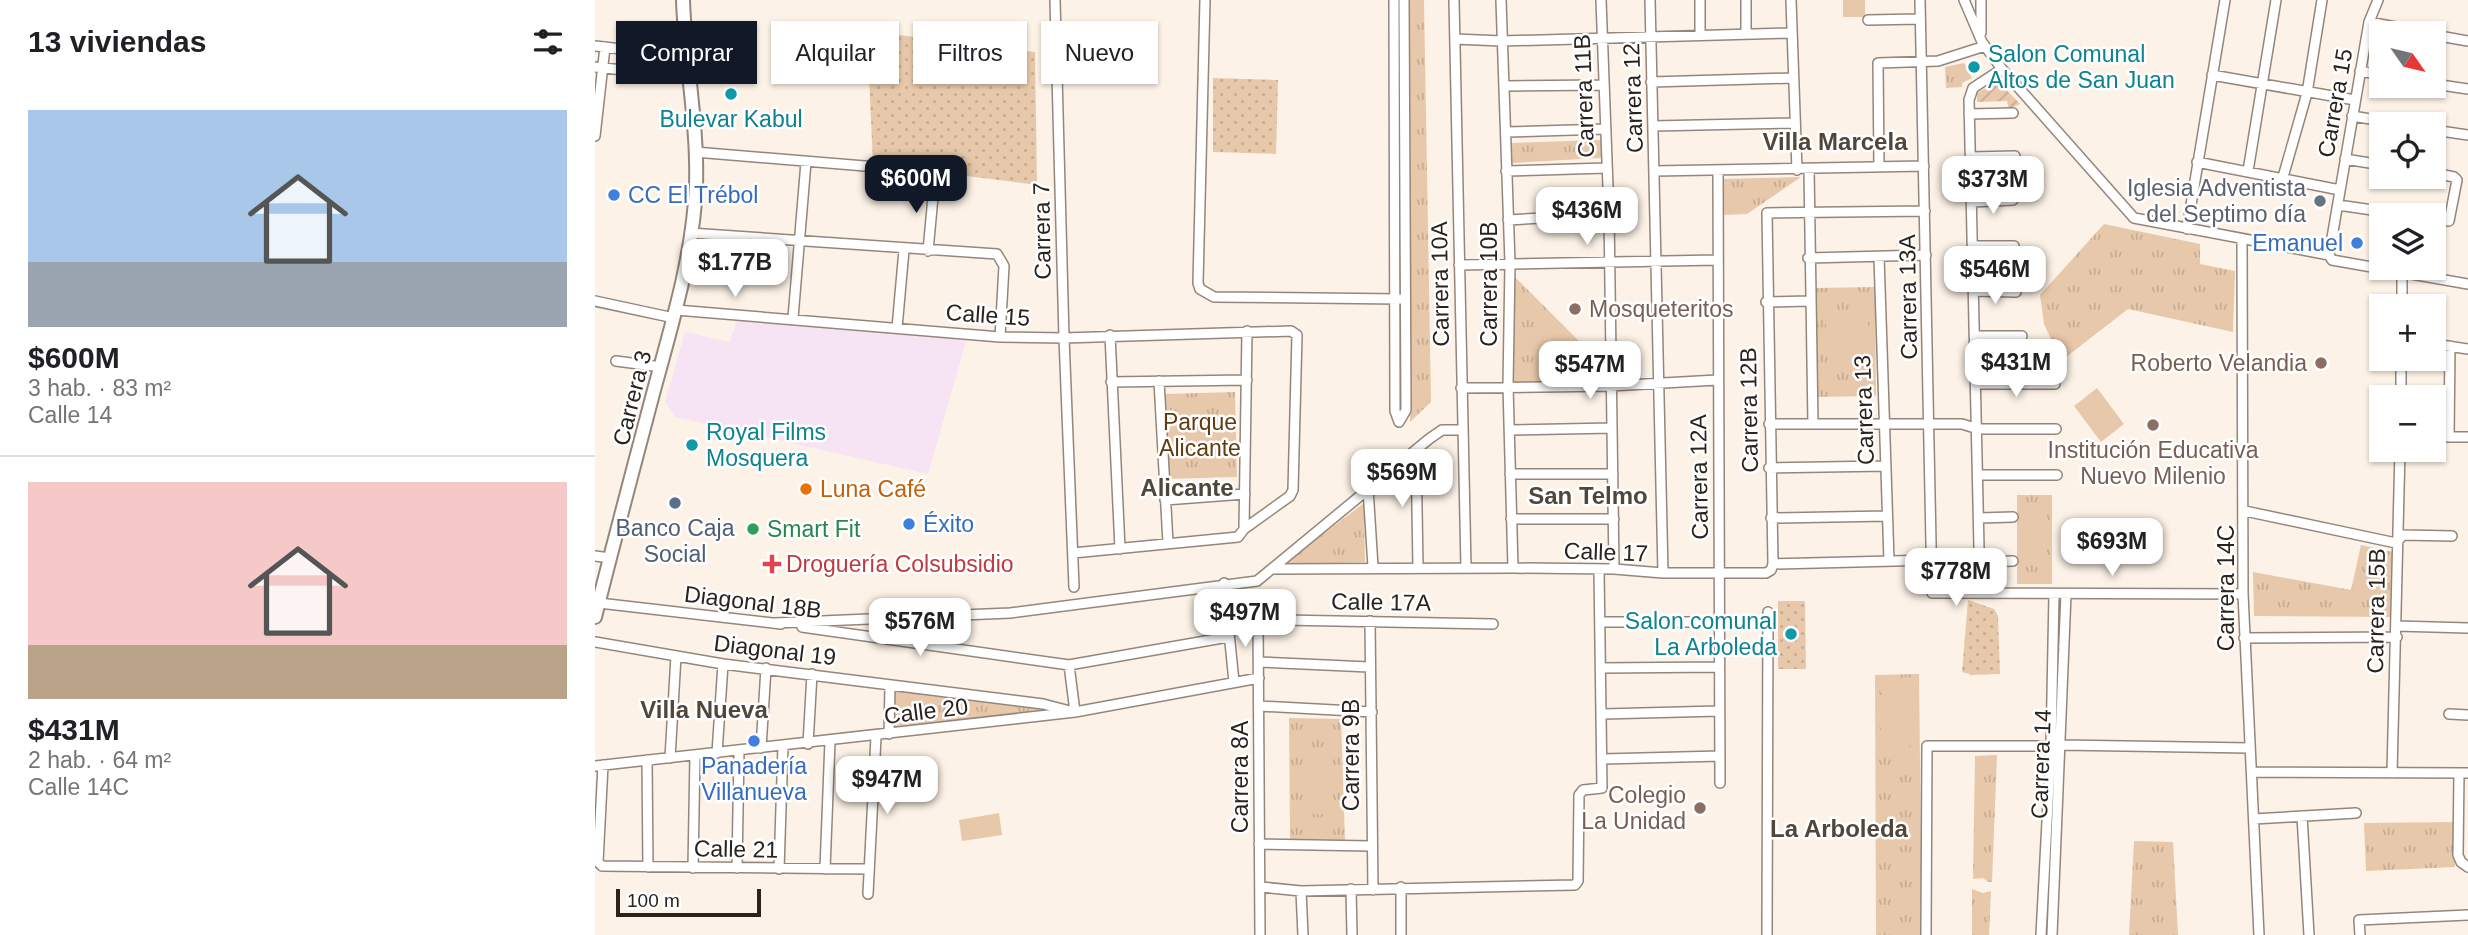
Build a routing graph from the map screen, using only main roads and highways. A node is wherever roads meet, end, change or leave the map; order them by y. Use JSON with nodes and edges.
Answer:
{"nodes":[{"id":1,"x":683,"y":0,"type":"edge"},
{"id":2,"x":595,"y":617,"type":"edge"}],
"edges":[{"from":1,"to":2,"type":"main road","name":"Carrera 3"}]}
